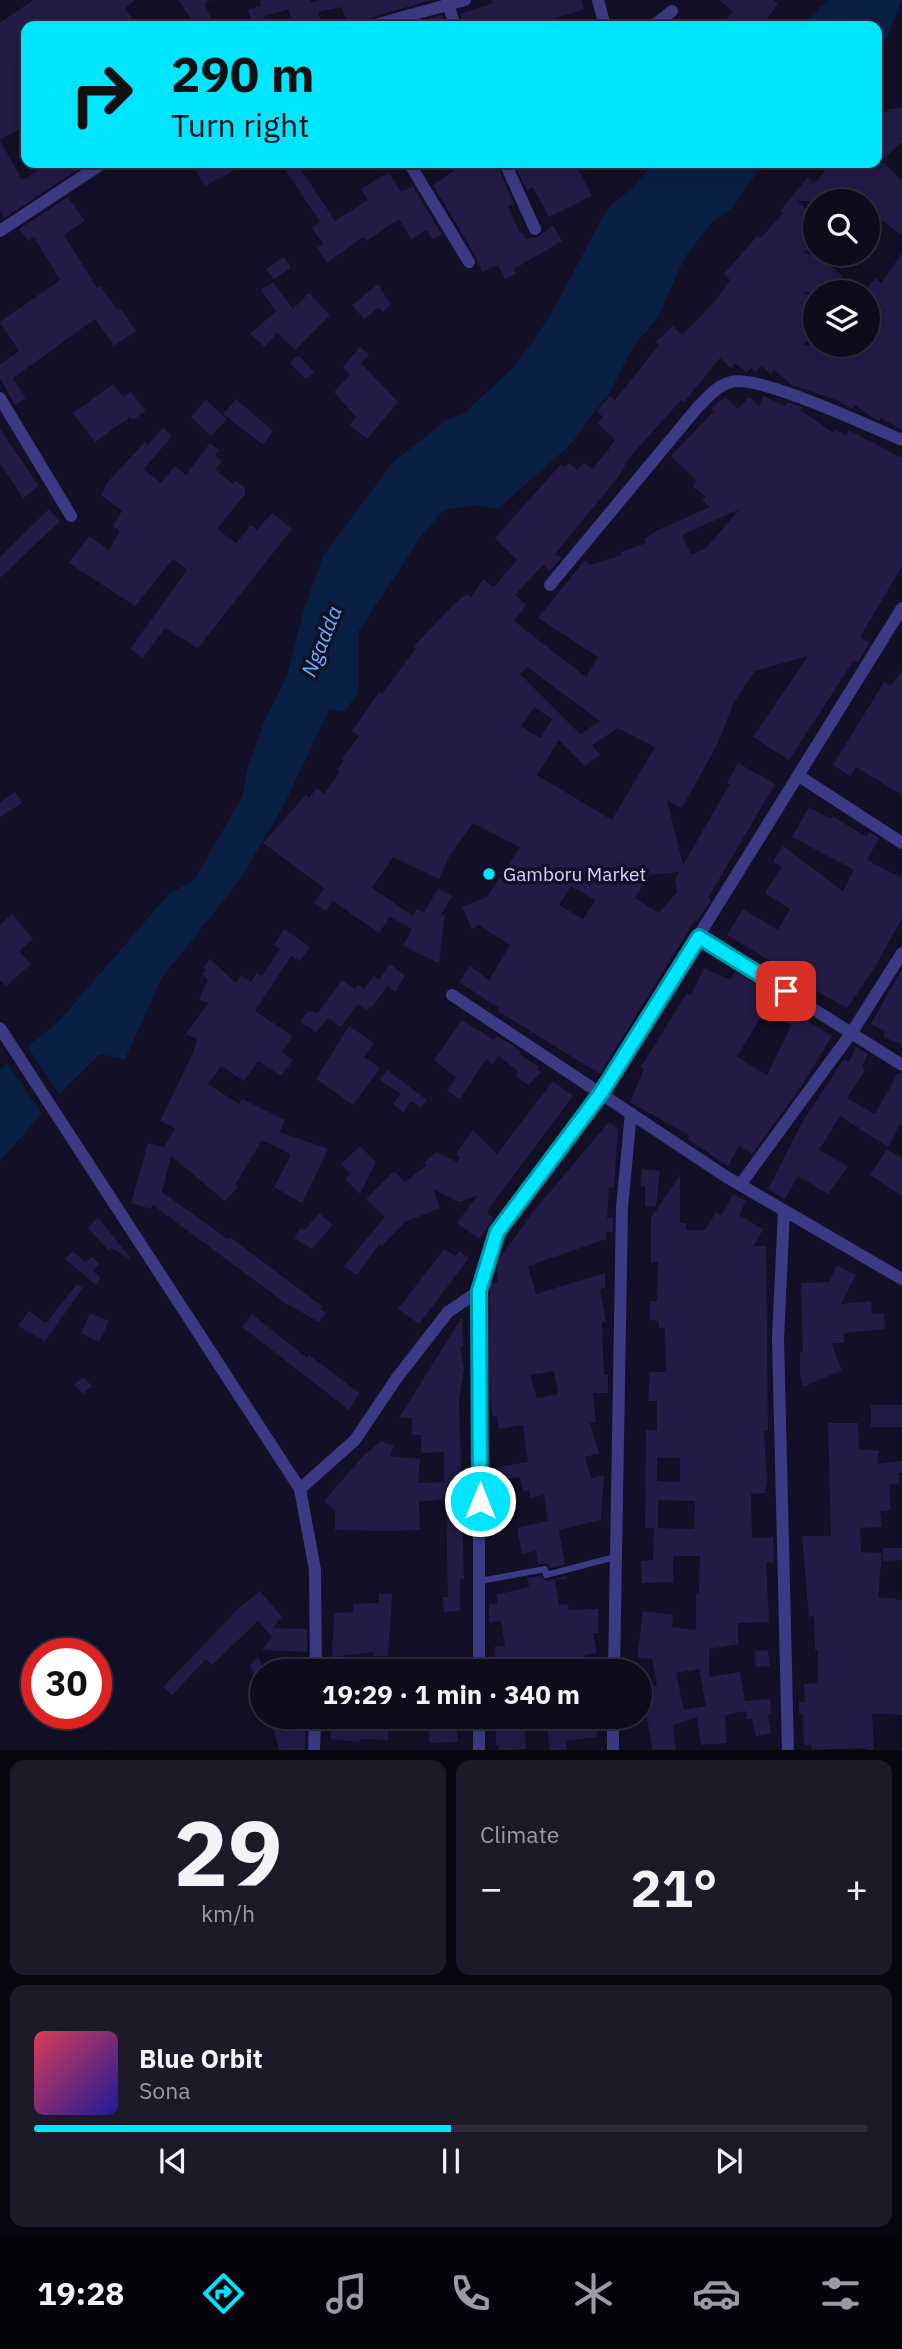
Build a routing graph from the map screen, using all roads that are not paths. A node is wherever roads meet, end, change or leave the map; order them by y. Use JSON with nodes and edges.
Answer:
{"nodes":[{"id":1,"x":465,"y":0,"type":"edge"},
{"id":2,"x":598,"y":0,"type":"edge"},
{"id":3,"x":449,"y":4,"type":"junction"},
{"id":4,"x":672,"y":11,"type":"dead end"},
{"id":5,"x":390,"y":21,"type":"edge"},
{"id":6,"x":454,"y":21,"type":"edge"},
{"id":7,"x":604,"y":21,"type":"edge"},
{"id":8,"x":659,"y":21,"type":"edge"},
{"id":9,"x":95,"y":168,"type":"edge"},
{"id":10,"x":412,"y":168,"type":"edge"},
{"id":11,"x":507,"y":168,"type":"edge"},
{"id":12,"x":535,"y":229,"type":"dead end"},
{"id":13,"x":0,"y":231,"type":"edge"},
{"id":14,"x":469,"y":262,"type":"dead end"},
{"id":15,"x":0,"y":398,"type":"edge"},
{"id":16,"x":902,"y":440,"type":"edge"},
{"id":17,"x":71,"y":516,"type":"dead end"},
{"id":18,"x":550,"y":585,"type":"dead end"},
{"id":19,"x":902,"y":608,"type":"edge"},
{"id":20,"x":897,"y":628,"type":"edge"},
{"id":21,"x":799,"y":776,"type":"junction"},
{"id":22,"x":902,"y":843,"type":"edge"},
{"id":23,"x":699,"y":937,"type":"junction"},
{"id":24,"x":902,"y":953,"type":"edge"},
{"id":25,"x":453,"y":995,"type":"dead end"},
{"id":26,"x":2,"y":1030,"type":"edge"},
{"id":27,"x":852,"y":1032,"type":"junction"},
{"id":28,"x":902,"y":1065,"type":"edge"},
{"id":29,"x":601,"y":1093,"type":"junction"},
{"id":30,"x":631,"y":1113,"type":"junction"},
{"id":31,"x":740,"y":1185,"type":"junction"},
{"id":32,"x":784,"y":1210,"type":"junction"},
{"id":33,"x":902,"y":1279,"type":"edge"},
{"id":34,"x":479,"y":1291,"type":"junction"},
{"id":35,"x":300,"y":1489,"type":"junction"},
{"id":36,"x":615,"y":1557,"type":"junction"},
{"id":37,"x":480,"y":1581,"type":"junction"},
{"id":38,"x":316,"y":1659,"type":"edge"},
{"id":39,"x":480,"y":1659,"type":"edge"},
{"id":40,"x":614,"y":1659,"type":"edge"},
{"id":41,"x":315,"y":1729,"type":"edge"},
{"id":42,"x":480,"y":1729,"type":"edge"},
{"id":43,"x":613,"y":1729,"type":"edge"},
{"id":44,"x":314,"y":1750,"type":"edge"},
{"id":45,"x":479,"y":1750,"type":"edge"},
{"id":46,"x":613,"y":1750,"type":"edge"},
{"id":47,"x":788,"y":1750,"type":"edge"}],
"edges":[{"from":1,"to":3,"type":"street"},
{"from":2,"to":7,"type":"street"},
{"from":3,"to":5,"type":"street"},
{"from":3,"to":6,"type":"street"},
{"from":4,"to":8,"type":"street"},
{"from":9,"to":13,"type":"street"},
{"from":10,"to":14,"type":"street"},
{"from":11,"to":12,"type":"street"},
{"from":15,"to":17,"type":"street"},
{"from":16,"to":18,"type":"street"},
{"from":19,"to":20,"type":"street"},
{"from":20,"to":21,"type":"street"},
{"from":21,"to":22,"type":"street"},
{"from":21,"to":23,"type":"street"},
{"from":23,"to":27,"type":"street"},
{"from":23,"to":29,"type":"street"},
{"from":24,"to":27,"type":"street"},
{"from":25,"to":29,"type":"street"},
{"from":26,"to":35,"type":"street"},
{"from":27,"to":28,"type":"street"},
{"from":27,"to":31,"type":"street"},
{"from":29,"to":30,"type":"street"},
{"from":29,"to":34,"type":"street"},
{"from":30,"to":31,"type":"street"},
{"from":30,"to":36,"type":"street"},
{"from":31,"to":32,"type":"street"},
{"from":32,"to":33,"type":"street"},
{"from":32,"to":47,"type":"street"},
{"from":34,"to":35,"type":"street"},
{"from":34,"to":37,"type":"street"},
{"from":35,"to":38,"type":"street"},
{"from":36,"to":37,"type":"lane"},
{"from":36,"to":40,"type":"street"},
{"from":37,"to":39,"type":"street"},
{"from":41,"to":44,"type":"street"},
{"from":42,"to":45,"type":"street"},
{"from":43,"to":46,"type":"street"}]}
